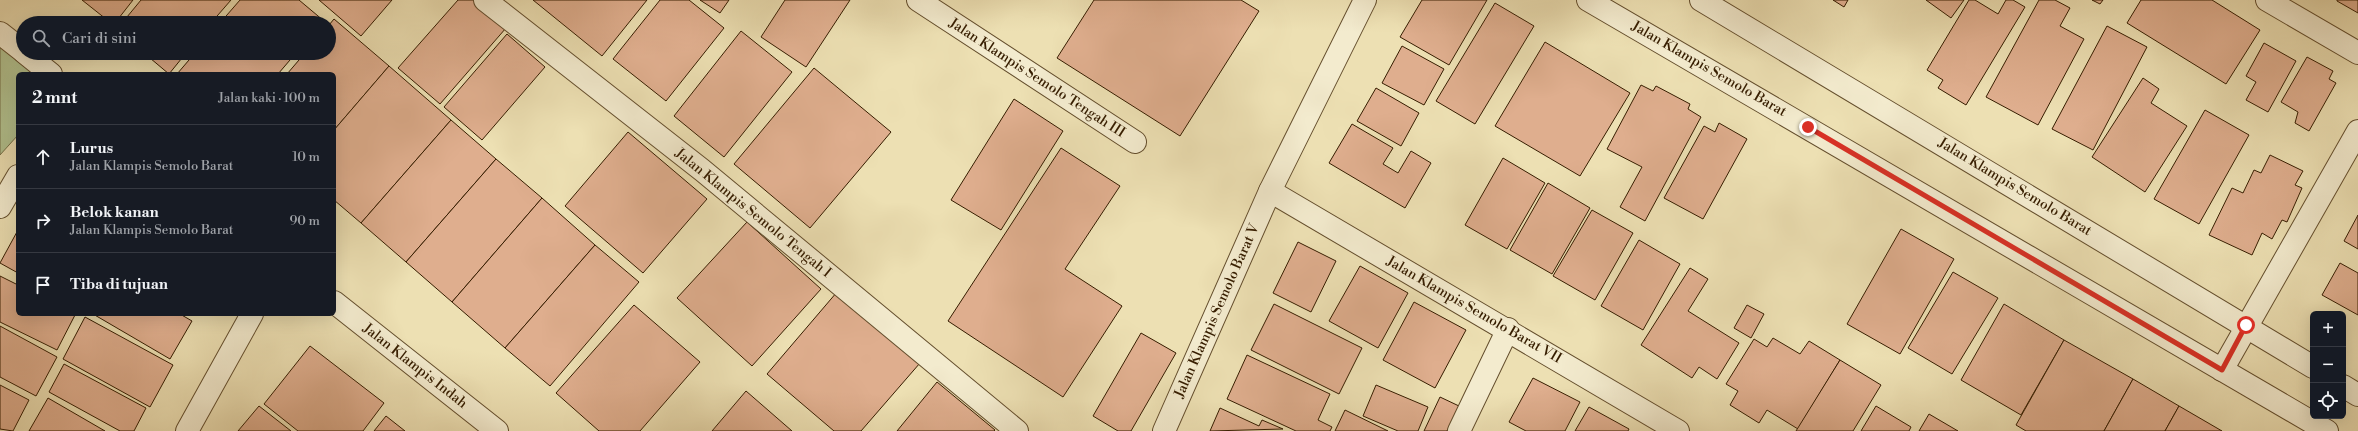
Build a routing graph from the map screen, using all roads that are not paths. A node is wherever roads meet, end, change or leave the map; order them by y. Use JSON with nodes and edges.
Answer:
{"nodes":[{"id":1,"x":485,"y":0,"type":"edge"},
{"id":2,"x":918,"y":0,"type":"edge"},
{"id":3,"x":1365,"y":0,"type":"edge"},
{"id":4,"x":1588,"y":0,"type":"edge"},
{"id":5,"x":1701,"y":0,"type":"edge"},
{"id":6,"x":2267,"y":0,"type":"edge"},
{"id":7,"x":507,"y":8,"type":"edge"},
{"id":8,"x":0,"y":33,"type":"edge"},
{"id":9,"x":16,"y":46,"type":"edge"},
{"id":10,"x":2358,"y":53,"type":"edge"},
{"id":11,"x":34,"y":60,"type":"edge"},
{"id":12,"x":49,"y":72,"type":"edge"},
{"id":13,"x":2358,"y":131,"type":"edge"},
{"id":14,"x":1135,"y":142,"type":"dead end"},
{"id":15,"x":1270,"y":191,"type":"junction"},
{"id":16,"x":336,"y":304,"type":"edge"},
{"id":17,"x":251,"y":316,"type":"edge"},
{"id":18,"x":2246,"y":325,"type":"junction"},
{"id":19,"x":1508,"y":329,"type":"junction"},
{"id":20,"x":2310,"y":365,"type":"edge"},
{"id":21,"x":2222,"y":370,"type":"junction"},
{"id":22,"x":2346,"y":388,"type":"edge"},
{"id":23,"x":2358,"y":395,"type":"edge"},
{"id":24,"x":187,"y":431,"type":"edge"},
{"id":25,"x":497,"y":431,"type":"edge"},
{"id":26,"x":1017,"y":431,"type":"edge"},
{"id":27,"x":1164,"y":431,"type":"edge"},
{"id":28,"x":1459,"y":431,"type":"edge"},
{"id":29,"x":1678,"y":431,"type":"edge"},
{"id":30,"x":2327,"y":431,"type":"edge"}],
"edges":[{"from":1,"to":7,"type":"street","name":"Jalan Klampis Semolo Tengah I"},
{"from":2,"to":14,"type":"street","name":"Jalan Klampis Semolo Tengah III"},
{"from":3,"to":15,"type":"street"},
{"from":4,"to":21,"type":"street","name":"Jalan Klampis Semolo Barat"},
{"from":5,"to":18,"type":"street","name":"Jalan Klampis Semolo Barat"},
{"from":6,"to":10,"type":"street"},
{"from":7,"to":26,"type":"street","name":"Jalan Klampis Semolo Tengah I"},
{"from":8,"to":9,"type":"street"},
{"from":11,"to":12,"type":"street"},
{"from":13,"to":18,"type":"street"},
{"from":15,"to":19,"type":"street","name":"Jalan Klampis Semolo Barat VII"},
{"from":15,"to":27,"type":"street","name":"Jalan Klampis Semolo Barat V"},
{"from":16,"to":25,"type":"street","name":"Jalan Klampis Indah"},
{"from":17,"to":24,"type":"street"},
{"from":18,"to":20,"type":"street","name":"Jalan Klampis Semolo Barat"},
{"from":18,"to":21,"type":"street"},
{"from":19,"to":28,"type":"street"},
{"from":19,"to":29,"type":"street","name":"Jalan Klampis Semolo Barat VII"},
{"from":21,"to":30,"type":"street","name":"Jalan Klampis Semolo Barat"},
{"from":22,"to":23,"type":"street"}]}
